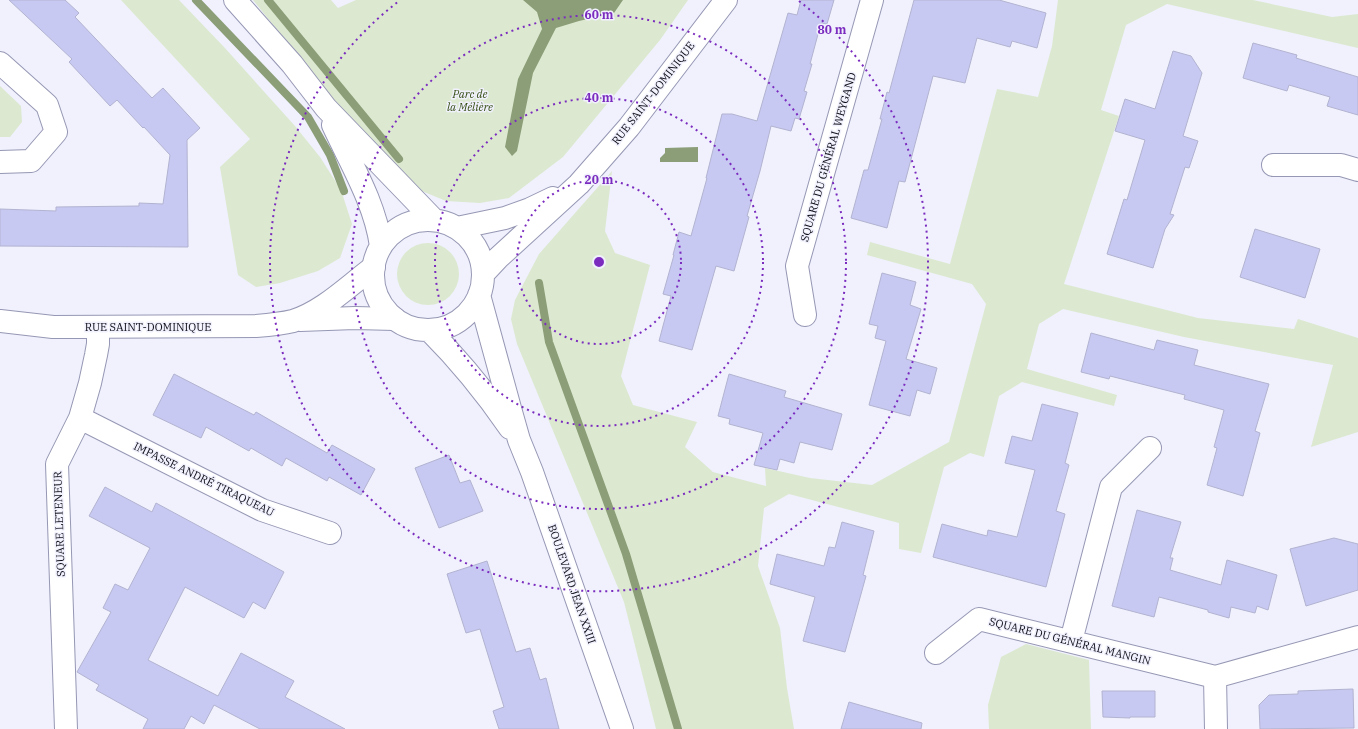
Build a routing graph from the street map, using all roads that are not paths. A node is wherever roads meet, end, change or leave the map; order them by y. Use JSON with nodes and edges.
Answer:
{"nodes":[{"id":1,"x":235,"y":0,"type":"edge"},
{"id":2,"x":726,"y":0,"type":"edge"},
{"id":3,"x":872,"y":0,"type":"edge"},
{"id":4,"x":0,"y":63,"type":"edge"},
{"id":5,"x":326,"y":108,"type":"junction"},
{"id":6,"x":0,"y":162,"type":"edge"},
{"id":7,"x":1273,"y":164,"type":"dead end"},
{"id":8,"x":1358,"y":170,"type":"edge"},
{"id":9,"x":579,"y":184,"type":"junction"},
{"id":10,"x":434,"y":220,"type":"junction"},
{"id":11,"x":457,"y":228,"type":"junction"},
{"id":12,"x":382,"y":246,"type":"junction"},
{"id":13,"x":374,"y":267,"type":"junction"},
{"id":14,"x":481,"y":285,"type":"junction"},
{"id":15,"x":804,"y":315,"type":"dead end"},
{"id":16,"x":394,"y":319,"type":"junction"},
{"id":17,"x":295,"y":320,"type":"junction"},
{"id":18,"x":0,"y":321,"type":"edge"},
{"id":19,"x":98,"y":327,"type":"junction"},
{"id":20,"x":429,"y":330,"type":"junction"},
{"id":21,"x":80,"y":418,"type":"junction"},
{"id":22,"x":519,"y":440,"type":"junction"},
{"id":23,"x":1150,"y":448,"type":"dead end"},
{"id":24,"x":330,"y":533,"type":"dead end"},
{"id":25,"x":1358,"y":637,"type":"edge"},
{"id":26,"x":1071,"y":641,"type":"junction"},
{"id":27,"x":936,"y":653,"type":"dead end"},
{"id":28,"x":1215,"y":677,"type":"junction"},
{"id":29,"x":66,"y":729,"type":"edge"},
{"id":30,"x":622,"y":729,"type":"edge"},
{"id":31,"x":1216,"y":729,"type":"edge"}],
"edges":[{"from":1,"to":5,"type":"street"},
{"from":2,"to":9,"type":"street","name":"RUE SAINT-DOMINIQUE"},
{"from":3,"to":15,"type":"street","name":"SQUARE DU GÉNÉRAL WEYGAND"},
{"from":4,"to":6,"type":"street"},
{"from":5,"to":10,"type":"street"},
{"from":5,"to":12,"type":"street"},
{"from":7,"to":8,"type":"street"},
{"from":9,"to":11,"type":"street","name":"RUE SAINT-DOMINIQUE"},
{"from":9,"to":14,"type":"street","name":"RUE SAINT-DOMINIQUE"},
{"from":10,"to":11,"type":"street"},
{"from":10,"to":12,"type":"street"},
{"from":11,"to":14,"type":"street"},
{"from":12,"to":13,"type":"street"},
{"from":13,"to":16,"type":"street"},
{"from":13,"to":17,"type":"street","name":"RUE SAINT-DOMINIQUE"},
{"from":14,"to":20,"type":"street"},
{"from":14,"to":22,"type":"street"},
{"from":16,"to":17,"type":"street","name":"RUE SAINT-DOMINIQUE"},
{"from":16,"to":20,"type":"street"},
{"from":17,"to":19,"type":"street","name":"RUE SAINT-DOMINIQUE"},
{"from":18,"to":19,"type":"street","name":"RUE SAINT-DOMINIQUE"},
{"from":19,"to":21,"type":"street","name":"SQUARE LETENEUR"},
{"from":20,"to":22,"type":"street"},
{"from":21,"to":24,"type":"street","name":"IMPASSE ANDRÉ TIRAQUEAU"},
{"from":21,"to":29,"type":"street","name":"SQUARE LETENEUR"},
{"from":22,"to":30,"type":"street","name":"BOULEVARD JEAN XXIII"},
{"from":23,"to":26,"type":"street"},
{"from":25,"to":28,"type":"street"},
{"from":26,"to":27,"type":"street","name":"SQUARE DU GÉNÉRAL MANGIN"},
{"from":26,"to":28,"type":"street","name":"SQUARE DU GÉNÉRAL MANGIN"},
{"from":28,"to":31,"type":"street"}]}
